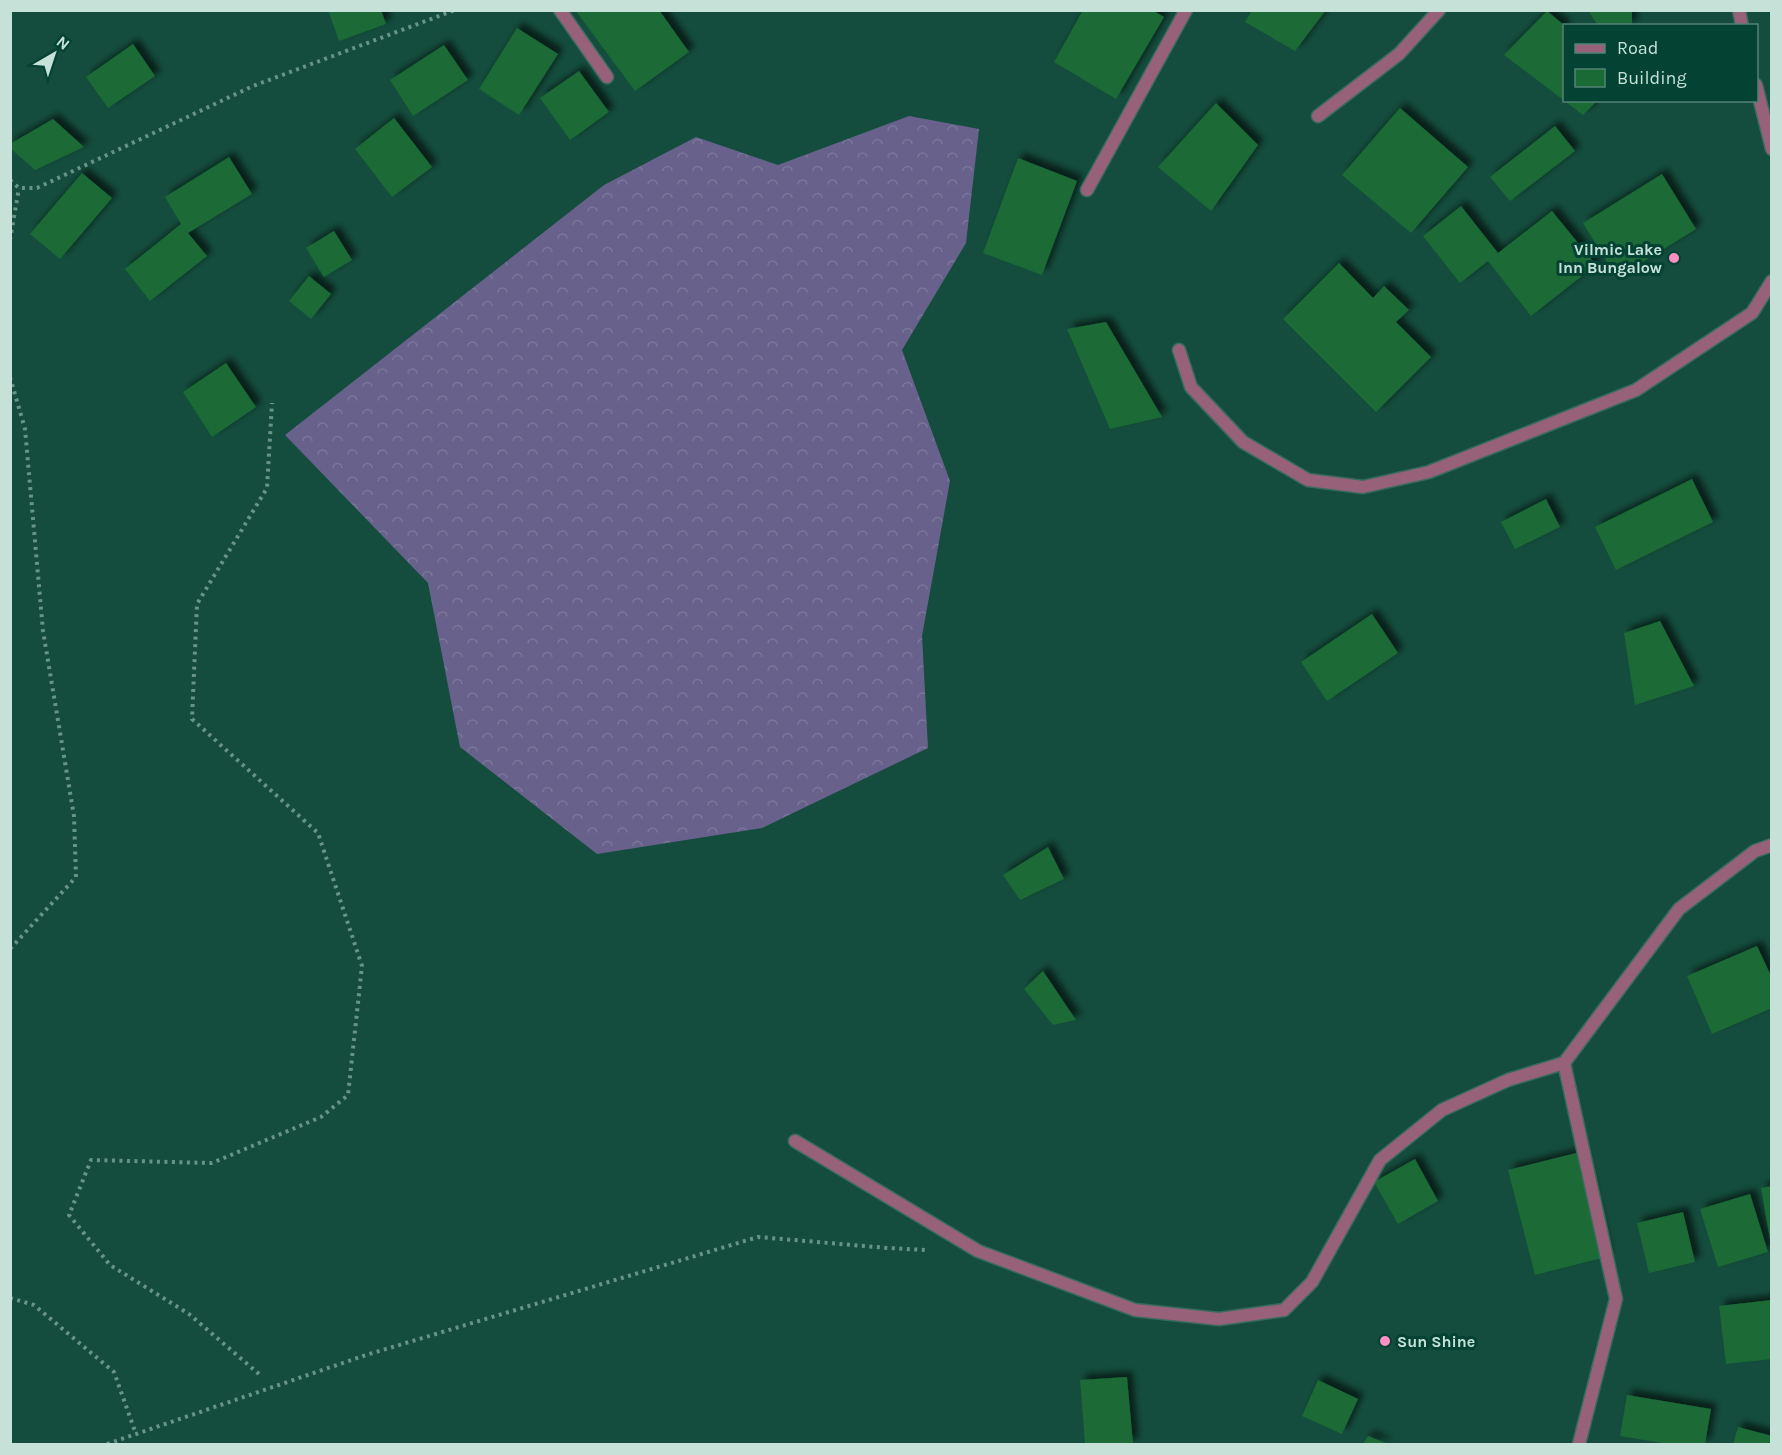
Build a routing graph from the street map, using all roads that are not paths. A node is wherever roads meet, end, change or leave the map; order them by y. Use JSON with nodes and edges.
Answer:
{"nodes":[{"id":1,"x":560,"y":10,"type":"edge"},
{"id":2,"x":1186,"y":10,"type":"edge"},
{"id":3,"x":1439,"y":10,"type":"edge"},
{"id":4,"x":607,"y":77,"type":"dead end"},
{"id":5,"x":1758,"y":93,"type":"edge"},
{"id":6,"x":1318,"y":116,"type":"dead end"},
{"id":7,"x":1772,"y":149,"type":"edge"},
{"id":8,"x":1087,"y":190,"type":"dead end"},
{"id":9,"x":1772,"y":281,"type":"edge"},
{"id":10,"x":1179,"y":350,"type":"dead end"},
{"id":11,"x":1772,"y":845,"type":"edge"},
{"id":12,"x":1564,"y":1064,"type":"junction"},
{"id":13,"x":795,"y":1141,"type":"dead end"},
{"id":14,"x":1580,"y":1444,"type":"edge"}],
"edges":[{"from":1,"to":4,"type":"street"},
{"from":2,"to":8,"type":"street"},
{"from":3,"to":6,"type":"street"},
{"from":5,"to":7,"type":"street"},
{"from":9,"to":10,"type":"street"},
{"from":11,"to":12,"type":"street"},
{"from":12,"to":13,"type":"street"},
{"from":12,"to":14,"type":"street"}]}
